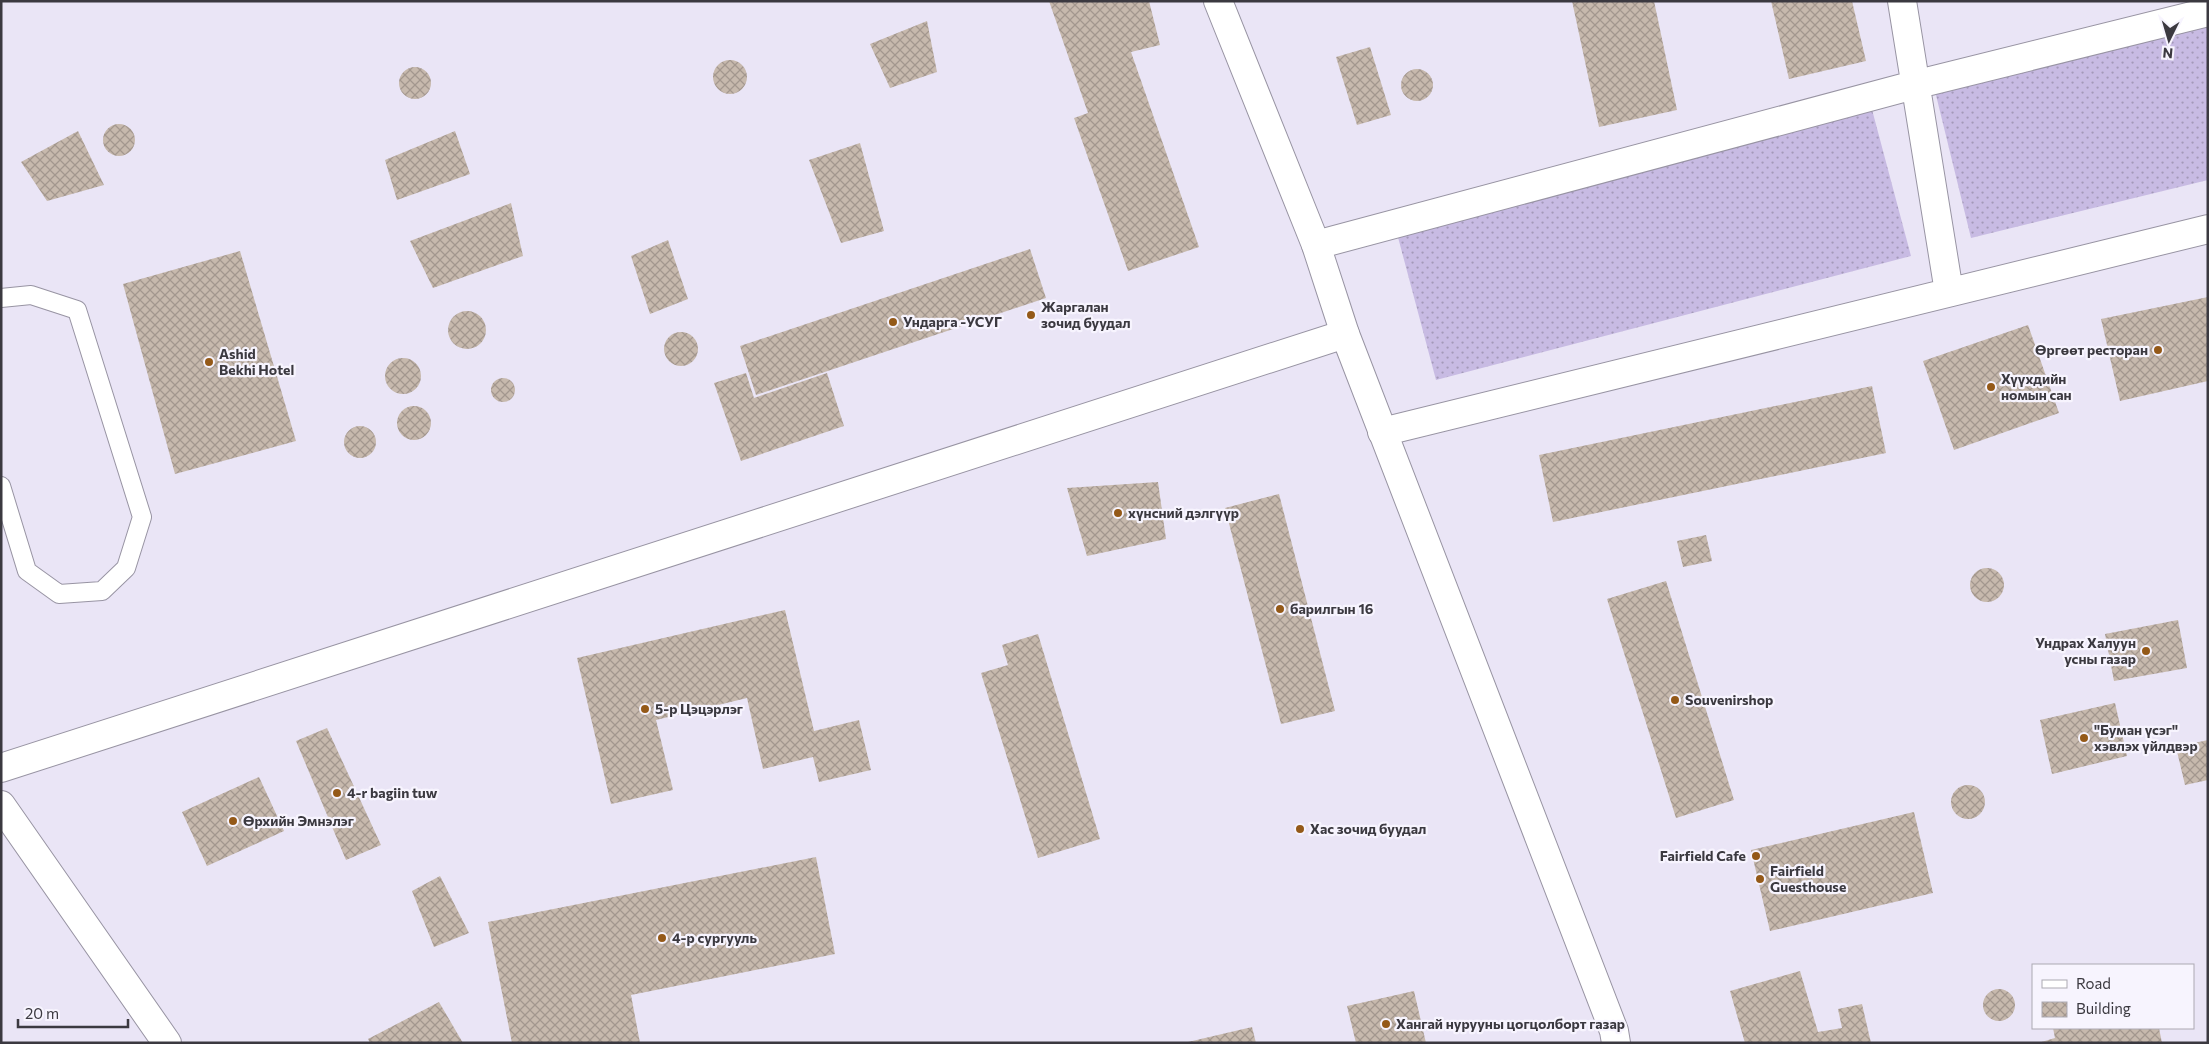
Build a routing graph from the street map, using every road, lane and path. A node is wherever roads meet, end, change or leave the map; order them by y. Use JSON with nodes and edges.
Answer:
{"nodes":[{"id":1,"x":1218,"y":1,"type":"edge"},
{"id":2,"x":1902,"y":1,"type":"edge"},
{"id":3,"x":2208,"y":12,"type":"edge"},
{"id":4,"x":1914,"y":85,"type":"junction"},
{"id":5,"x":2208,"y":228,"type":"edge"},
{"id":6,"x":1316,"y":245,"type":"junction"},
{"id":7,"x":1949,"y":292,"type":"junction"},
{"id":8,"x":1,"y":298,"type":"edge"},
{"id":9,"x":1345,"y":334,"type":"junction"},
{"id":10,"x":1382,"y":432,"type":"junction"},
{"id":11,"x":1,"y":486,"type":"edge"},
{"id":12,"x":1,"y":768,"type":"edge"},
{"id":13,"x":1,"y":805,"type":"edge"},
{"id":14,"x":1618,"y":1039,"type":"edge"},
{"id":15,"x":167,"y":1043,"type":"edge"}],
"edges":[{"from":1,"to":6,"type":"street"},
{"from":2,"to":4,"type":"street"},
{"from":3,"to":4,"type":"street"},
{"from":4,"to":6,"type":"street"},
{"from":4,"to":7,"type":"street"},
{"from":5,"to":7,"type":"street"},
{"from":6,"to":9,"type":"street"},
{"from":7,"to":10,"type":"street"},
{"from":8,"to":11,"type":"lane"},
{"from":9,"to":10,"type":"street"},
{"from":9,"to":12,"type":"street"},
{"from":10,"to":14,"type":"street"},
{"from":13,"to":15,"type":"street"}]}
